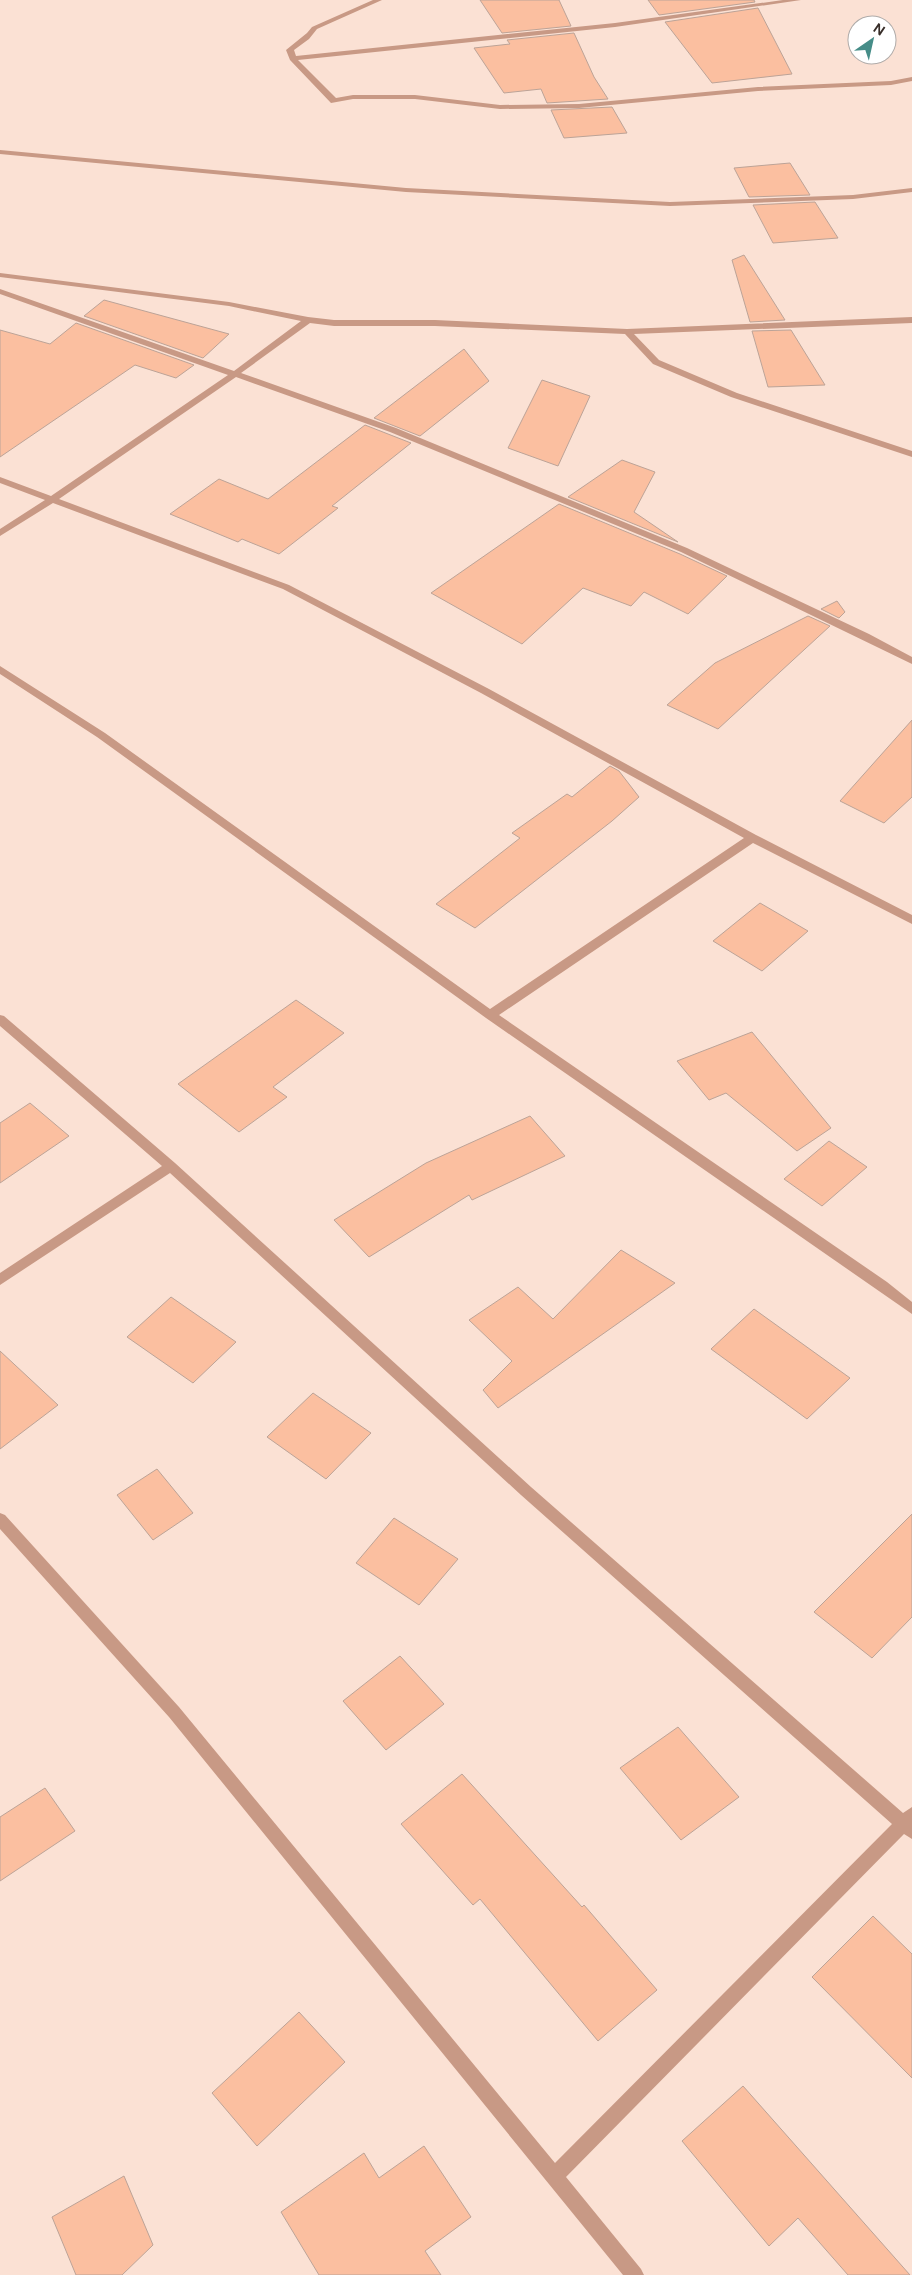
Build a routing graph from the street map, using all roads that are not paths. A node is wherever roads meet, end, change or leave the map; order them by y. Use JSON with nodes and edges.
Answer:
{"nodes":[{"id":1,"x":379,"y":0,"type":"edge"},
{"id":2,"x":798,"y":0,"type":"edge"},
{"id":3,"x":293,"y":58,"type":"junction"},
{"id":4,"x":912,"y":79,"type":"edge"},
{"id":5,"x":0,"y":152,"type":"edge"},
{"id":6,"x":912,"y":190,"type":"edge"},
{"id":7,"x":0,"y":275,"type":"edge"},
{"id":8,"x":0,"y":291,"type":"edge"},
{"id":9,"x":308,"y":320,"type":"junction"},
{"id":10,"x":912,"y":320,"type":"edge"},
{"id":11,"x":627,"y":332,"type":"junction"},
{"id":12,"x":238,"y":373,"type":"junction"},
{"id":13,"x":912,"y":454,"type":"edge"},
{"id":14,"x":0,"y":480,"type":"edge"},
{"id":15,"x":53,"y":500,"type":"junction"},
{"id":16,"x":0,"y":533,"type":"edge"},
{"id":17,"x":912,"y":661,"type":"edge"},
{"id":18,"x":0,"y":669,"type":"edge"},
{"id":19,"x":752,"y":838,"type":"junction"},
{"id":20,"x":912,"y":920,"type":"edge"},
{"id":21,"x":490,"y":1014,"type":"junction"},
{"id":22,"x":0,"y":1019,"type":"edge"},
{"id":23,"x":171,"y":1166,"type":"junction"},
{"id":24,"x":0,"y":1280,"type":"edge"},
{"id":25,"x":912,"y":1309,"type":"edge"},
{"id":26,"x":0,"y":1518,"type":"edge"},
{"id":27,"x":909,"y":1823,"type":"edge"},
{"id":28,"x":555,"y":2175,"type":"junction"},
{"id":29,"x":635,"y":2275,"type":"edge"}],
"edges":[{"from":1,"to":3,"type":"street"},
{"from":2,"to":3,"type":"street"},
{"from":3,"to":4,"type":"street"},
{"from":5,"to":6,"type":"street"},
{"from":7,"to":9,"type":"street"},
{"from":8,"to":12,"type":"street"},
{"from":9,"to":11,"type":"street"},
{"from":9,"to":12,"type":"street"},
{"from":10,"to":11,"type":"street"},
{"from":11,"to":13,"type":"street"},
{"from":12,"to":15,"type":"street"},
{"from":12,"to":17,"type":"street"},
{"from":14,"to":15,"type":"street"},
{"from":15,"to":16,"type":"street"},
{"from":15,"to":19,"type":"street"},
{"from":18,"to":21,"type":"street"},
{"from":19,"to":20,"type":"street"},
{"from":19,"to":21,"type":"street"},
{"from":21,"to":25,"type":"street"},
{"from":22,"to":23,"type":"street"},
{"from":23,"to":24,"type":"street"},
{"from":23,"to":27,"type":"street"},
{"from":26,"to":28,"type":"street"},
{"from":27,"to":28,"type":"street"},
{"from":28,"to":29,"type":"street"}]}
